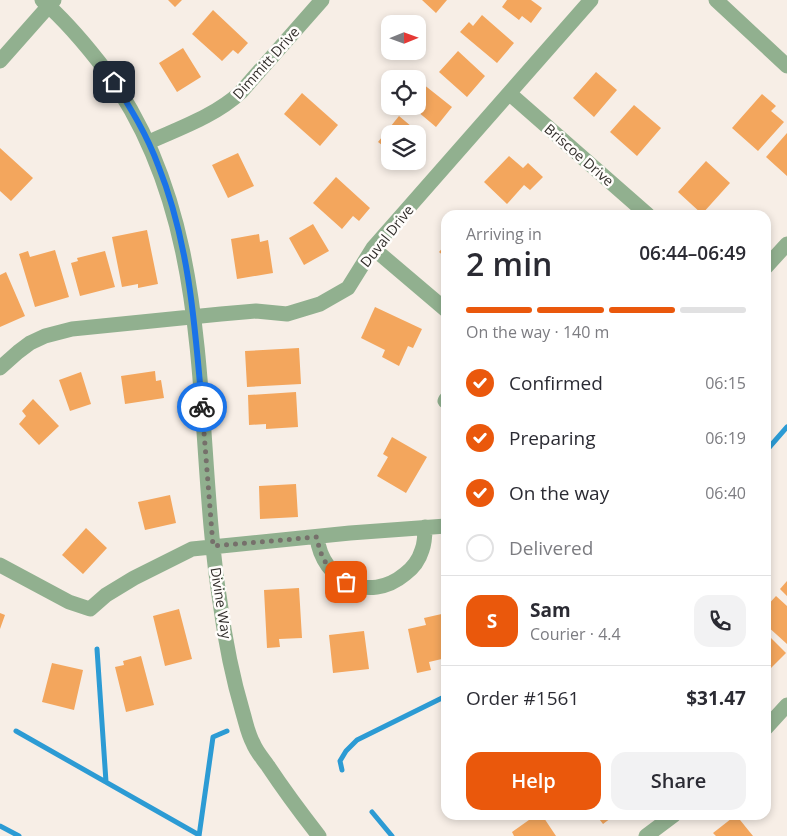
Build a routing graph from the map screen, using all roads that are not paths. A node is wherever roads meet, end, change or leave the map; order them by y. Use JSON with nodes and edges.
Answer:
{"nodes":[{"id":1,"x":322,"y":0,"type":"edge"},
{"id":2,"x":591,"y":0,"type":"edge"},
{"id":3,"x":716,"y":0,"type":"edge"},
{"id":4,"x":48,"y":2,"type":"edge"},
{"id":5,"x":0,"y":61,"type":"edge"},
{"id":6,"x":787,"y":66,"type":"edge"},
{"id":7,"x":510,"y":94,"type":"junction"},
{"id":8,"x":149,"y":142,"type":"junction"},
{"id":9,"x":642,"y":210,"type":"edge"},
{"id":10,"x":787,"y":244,"type":"edge"},
{"id":11,"x":373,"y":248,"type":"junction"},
{"id":12,"x":771,"y":262,"type":"edge"},
{"id":13,"x":441,"y":306,"type":"edge"},
{"id":14,"x":194,"y":317,"type":"junction"},
{"id":15,"x":0,"y":368,"type":"edge"},
{"id":16,"x":441,"y":526,"type":"edge"},
{"id":17,"x":425,"y":527,"type":"junction"},
{"id":18,"x":317,"y":537,"type":"junction"},
{"id":19,"x":213,"y":546,"type":"junction"},
{"id":20,"x":0,"y":565,"type":"edge"},
{"id":21,"x":787,"y":705,"type":"edge"},
{"id":22,"x":771,"y":723,"type":"edge"},
{"id":23,"x":667,"y":820,"type":"edge"},
{"id":24,"x":319,"y":836,"type":"edge"},
{"id":25,"x":646,"y":836,"type":"edge"}],
"edges":[{"from":1,"to":8,"type":"street","name":"Dimmitt Drive"},
{"from":2,"to":7,"type":"street","name":"Duval Drive"},
{"from":3,"to":6,"type":"street"},
{"from":4,"to":5,"type":"street"},
{"from":4,"to":8,"type":"street","name":"Divine Way"},
{"from":7,"to":9,"type":"street","name":"Briscoe Drive"},
{"from":7,"to":11,"type":"street","name":"Duval Drive"},
{"from":8,"to":14,"type":"street","name":"Divine Way"},
{"from":10,"to":12,"type":"street"},
{"from":11,"to":13,"type":"street"},
{"from":11,"to":14,"type":"street","name":"Duval Drive"},
{"from":14,"to":15,"type":"street","name":"Duval Drive"},
{"from":14,"to":19,"type":"street","name":"Divine Way"},
{"from":16,"to":17,"type":"street"},
{"from":17,"to":18,"type":"street"},
{"from":17,"to":18,"type":"street"},
{"from":18,"to":19,"type":"street"},
{"from":19,"to":20,"type":"street"},
{"from":19,"to":24,"type":"street","name":"Divine Way"},
{"from":21,"to":22,"type":"street"},
{"from":23,"to":25,"type":"street"}]}
